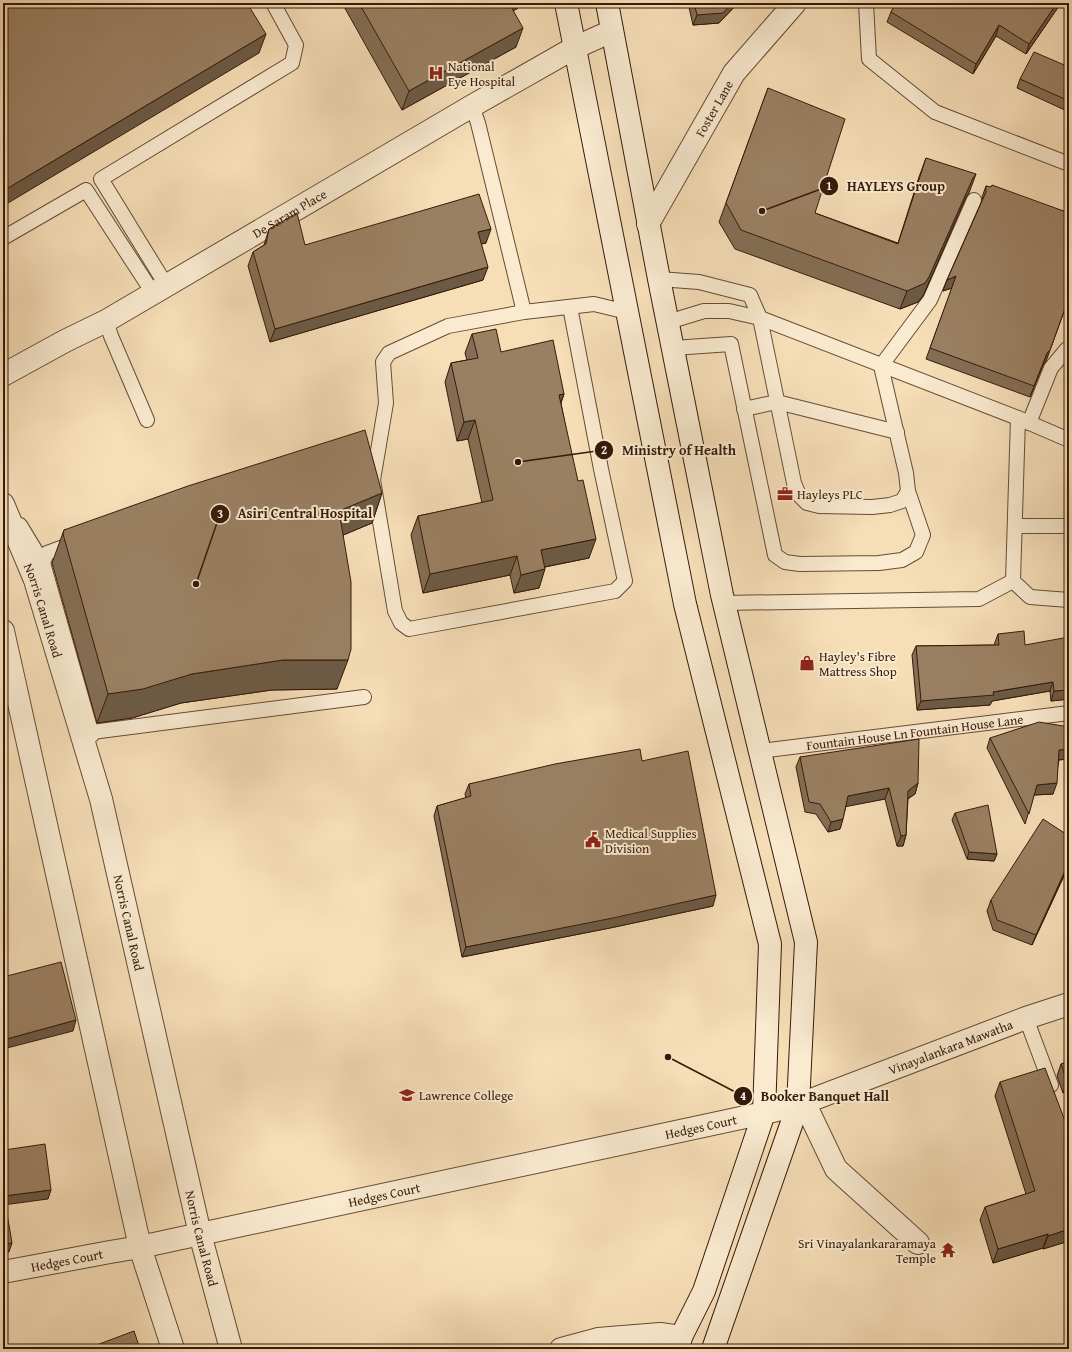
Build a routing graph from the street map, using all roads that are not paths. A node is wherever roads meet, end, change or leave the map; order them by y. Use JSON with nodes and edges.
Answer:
{"nodes":[{"id":1,"x":273,"y":3,"type":"edge"},
{"id":2,"x":566,"y":3,"type":"edge"},
{"id":3,"x":607,"y":3,"type":"edge"},
{"id":4,"x":795,"y":3,"type":"edge"},
{"id":5,"x":866,"y":3,"type":"edge"},
{"id":6,"x":612,"y":31,"type":"junction"},
{"id":7,"x":574,"y":48,"type":"junction"},
{"id":8,"x":472,"y":106,"type":"junction"},
{"id":9,"x":1069,"y":164,"type":"edge"},
{"id":10,"x":974,"y":200,"type":"dead end"},
{"id":11,"x":648,"y":224,"type":"junction"},
{"id":12,"x":3,"y":238,"type":"edge"},
{"id":13,"x":659,"y":280,"type":"junction"},
{"id":14,"x":160,"y":289,"type":"junction"},
{"id":15,"x":570,"y":307,"type":"junction"},
{"id":16,"x":524,"y":312,"type":"junction"},
{"id":17,"x":627,"y":312,"type":"junction"},
{"id":18,"x":760,"y":318,"type":"junction"},
{"id":19,"x":106,"y":321,"type":"junction"},
{"id":20,"x":668,"y":322,"type":"junction"},
{"id":21,"x":673,"y":348,"type":"junction"},
{"id":22,"x":1069,"y":349,"type":"edge"},
{"id":23,"x":882,"y":366,"type":"junction"},
{"id":24,"x":3,"y":375,"type":"edge"},
{"id":25,"x":777,"y":402,"type":"junction"},
{"id":26,"x":744,"y":408,"type":"junction"},
{"id":27,"x":147,"y":420,"type":"dead end"},
{"id":28,"x":1024,"y":421,"type":"junction"},
{"id":29,"x":897,"y":432,"type":"junction"},
{"id":30,"x":1069,"y":440,"type":"edge"},
{"id":31,"x":908,"y":491,"type":"junction"},
{"id":32,"x":3,"y":504,"type":"edge"},
{"id":33,"x":1015,"y":526,"type":"junction"},
{"id":34,"x":1069,"y":526,"type":"edge"},
{"id":35,"x":88,"y":538,"type":"edge"},
{"id":36,"x":43,"y":563,"type":"junction"},
{"id":37,"x":1013,"y":581,"type":"junction"},
{"id":38,"x":1069,"y":600,"type":"edge"},
{"id":39,"x":724,"y":604,"type":"junction"},
{"id":40,"x":3,"y":631,"type":"edge"},
{"id":41,"x":364,"y":697,"type":"dead end"},
{"id":42,"x":1069,"y":712,"type":"edge"},
{"id":43,"x":92,"y":732,"type":"junction"},
{"id":44,"x":760,"y":751,"type":"junction"},
{"id":45,"x":101,"y":799,"type":"junction"},
{"id":46,"x":1069,"y":1004,"type":"edge"},
{"id":47,"x":1026,"y":1018,"type":"junction"},
{"id":48,"x":1056,"y":1098,"type":"edge"},
{"id":49,"x":801,"y":1104,"type":"junction"},
{"id":50,"x":764,"y":1113,"type":"junction"},
{"id":51,"x":200,"y":1234,"type":"junction"},
{"id":52,"x":918,"y":1243,"type":"dead end"},
{"id":53,"x":140,"y":1247,"type":"junction"},
{"id":54,"x":3,"y":1272,"type":"edge"},
{"id":55,"x":680,"y":1343,"type":"edge"},
{"id":56,"x":173,"y":1349,"type":"edge"},
{"id":57,"x":231,"y":1349,"type":"edge"},
{"id":58,"x":561,"y":1349,"type":"edge"},
{"id":59,"x":713,"y":1349,"type":"edge"}],
"edges":[{"from":1,"to":14,"type":"lane"},
{"from":2,"to":7,"type":"street"},
{"from":3,"to":6,"type":"street"},
{"from":4,"to":11,"type":"street","name":"Foster Lane"},
{"from":5,"to":9,"type":"lane"},
{"from":6,"to":7,"type":"street","name":"De Saram Place"},
{"from":6,"to":11,"type":"street"},
{"from":7,"to":8,"type":"street","name":"De Saram Place"},
{"from":7,"to":17,"type":"street"},
{"from":8,"to":14,"type":"street","name":"De Saram Place"},
{"from":8,"to":16,"type":"lane"},
{"from":10,"to":23,"type":"lane"},
{"from":11,"to":13,"type":"street"},
{"from":12,"to":14,"type":"lane"},
{"from":13,"to":18,"type":"lane"},
{"from":13,"to":20,"type":"street"},
{"from":14,"to":19,"type":"street","name":"De Saram Place"},
{"from":15,"to":16,"type":"lane"},
{"from":15,"to":16,"type":"lane"},
{"from":15,"to":17,"type":"lane"},
{"from":17,"to":50,"type":"street"},
{"from":18,"to":20,"type":"lane"},
{"from":18,"to":23,"type":"lane"},
{"from":18,"to":25,"type":"lane"},
{"from":19,"to":24,"type":"street","name":"De Saram Place"},
{"from":19,"to":27,"type":"lane"},
{"from":20,"to":21,"type":"street"},
{"from":21,"to":26,"type":"lane"},
{"from":21,"to":39,"type":"street"},
{"from":22,"to":28,"type":"lane"},
{"from":23,"to":28,"type":"lane"},
{"from":23,"to":29,"type":"lane"},
{"from":25,"to":26,"type":"lane"},
{"from":25,"to":29,"type":"lane"},
{"from":25,"to":31,"type":"lane"},
{"from":26,"to":31,"type":"lane"},
{"from":28,"to":30,"type":"lane"},
{"from":28,"to":33,"type":"lane"},
{"from":29,"to":31,"type":"lane"},
{"from":32,"to":36,"type":"lane"},
{"from":32,"to":45,"type":"street","name":"Norris Canal Road"},
{"from":33,"to":34,"type":"lane"},
{"from":33,"to":37,"type":"lane"},
{"from":35,"to":36,"type":"lane"},
{"from":36,"to":43,"type":"lane"},
{"from":37,"to":38,"type":"lane"},
{"from":37,"to":39,"type":"lane"},
{"from":39,"to":44,"type":"street"},
{"from":40,"to":53,"type":"street"},
{"from":41,"to":43,"type":"lane"},
{"from":42,"to":44,"type":"lane","name":"Fountain House Ln Fountain House Lane"},
{"from":43,"to":45,"type":"lane"},
{"from":44,"to":49,"type":"street"},
{"from":45,"to":51,"type":"street","name":"Norris Canal Road"},
{"from":46,"to":47,"type":"street","name":"Vinayalankara Mawatha"},
{"from":47,"to":48,"type":"lane"},
{"from":47,"to":49,"type":"street","name":"Vinayalankara Mawatha"},
{"from":49,"to":50,"type":"street","name":"Vinayalankara Mawatha"},
{"from":49,"to":52,"type":"street"},
{"from":49,"to":59,"type":"street"},
{"from":50,"to":51,"type":"street","name":"Hedges Court"},
{"from":50,"to":55,"type":"street"},
{"from":51,"to":53,"type":"street","name":"Hedges Court"},
{"from":51,"to":57,"type":"street","name":"Norris Canal Road"},
{"from":53,"to":54,"type":"street","name":"Hedges Court"},
{"from":53,"to":56,"type":"street"},
{"from":55,"to":58,"type":"street"}]}
